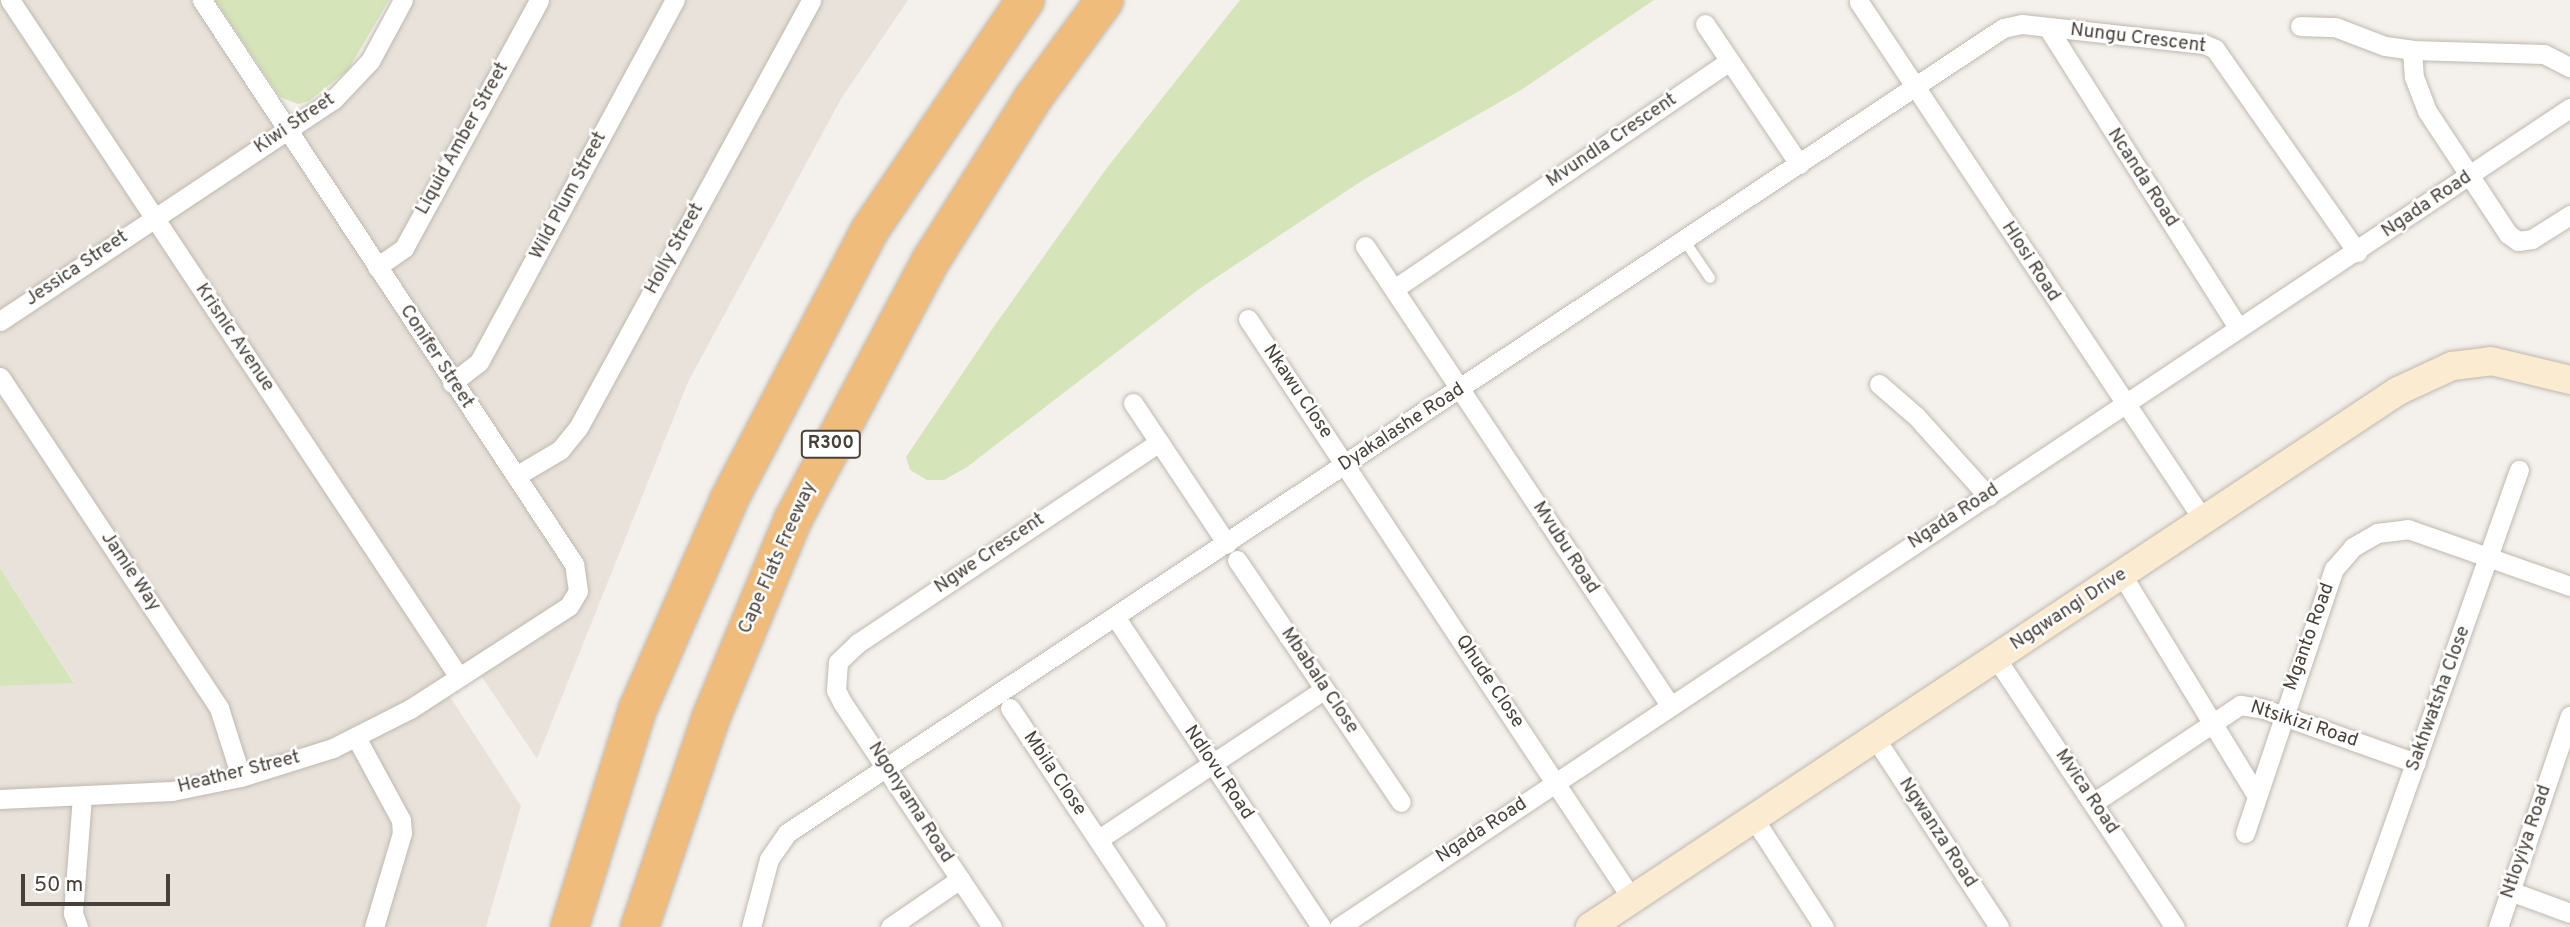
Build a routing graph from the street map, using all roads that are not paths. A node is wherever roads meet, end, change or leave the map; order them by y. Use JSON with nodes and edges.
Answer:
{"nodes":[{"id":1,"x":10,"y":0,"type":"edge"},
{"id":2,"x":201,"y":0,"type":"edge"},
{"id":3,"x":403,"y":0,"type":"edge"},
{"id":4,"x":539,"y":0,"type":"edge"},
{"id":5,"x":675,"y":0,"type":"edge"},
{"id":6,"x":811,"y":0,"type":"edge"},
{"id":7,"x":1025,"y":0,"type":"edge"},
{"id":8,"x":1104,"y":0,"type":"edge"},
{"id":9,"x":1859,"y":2,"type":"edge"},
{"id":10,"x":1705,"y":24,"type":"dead end"},
{"id":11,"x":2300,"y":26,"type":"dead end"},
{"id":12,"x":2048,"y":29,"type":"junction"},
{"id":13,"x":2412,"y":50,"type":"junction"},
{"id":14,"x":1729,"y":61,"type":"junction"},
{"id":15,"x":2570,"y":67,"type":"edge"},
{"id":16,"x":1915,"y":87,"type":"junction"},
{"id":17,"x":2570,"y":108,"type":"edge"},
{"id":18,"x":288,"y":130,"type":"junction"},
{"id":19,"x":1799,"y":164,"type":"junction"},
{"id":20,"x":2471,"y":177,"type":"junction"},
{"id":21,"x":2570,"y":215,"type":"edge"},
{"id":22,"x":154,"y":218,"type":"junction"},
{"id":23,"x":1684,"y":240,"type":"junction"},
{"id":24,"x":1365,"y":246,"type":"dead end"},
{"id":25,"x":2357,"y":252,"type":"junction"},
{"id":26,"x":377,"y":267,"type":"junction"},
{"id":27,"x":1710,"y":278,"type":"dead end"},
{"id":28,"x":1394,"y":289,"type":"junction"},
{"id":29,"x":1248,"y":319,"type":"dead end"},
{"id":30,"x":0,"y":321,"type":"edge"},
{"id":31,"x":2238,"y":327,"type":"junction"},
{"id":32,"x":0,"y":377,"type":"edge"},
{"id":33,"x":2570,"y":380,"type":"edge"},
{"id":34,"x":452,"y":383,"type":"junction"},
{"id":35,"x":1879,"y":383,"type":"dead end"},
{"id":36,"x":1461,"y":390,"type":"junction"},
{"id":37,"x":2123,"y":402,"type":"junction"},
{"id":38,"x":1133,"y":403,"type":"dead end"},
{"id":39,"x":1159,"y":442,"type":"junction"},
{"id":40,"x":1345,"y":466,"type":"junction"},
{"id":41,"x":2519,"y":470,"type":"dead end"},
{"id":42,"x":516,"y":476,"type":"junction"},
{"id":43,"x":1988,"y":496,"type":"junction"},
{"id":44,"x":2204,"y":521,"type":"junction"},
{"id":45,"x":1232,"y":552,"type":"junction"},
{"id":46,"x":2491,"y":557,"type":"junction"},
{"id":47,"x":2122,"y":575,"type":"junction"},
{"id":48,"x":2570,"y":586,"type":"edge"},
{"id":49,"x":1116,"y":618,"type":"junction"},
{"id":50,"x":1996,"y":658,"type":"junction"},
{"id":51,"x":459,"y":677,"type":"junction"},
{"id":52,"x":834,"y":677,"type":"joint"},
{"id":53,"x":1323,"y":690,"type":"junction"},
{"id":54,"x":1670,"y":705,"type":"junction"},
{"id":55,"x":1010,"y":708,"type":"dead end"},
{"id":56,"x":2282,"y":715,"type":"junction"},
{"id":57,"x":2570,"y":716,"type":"edge"},
{"id":58,"x":2212,"y":723,"type":"junction"},
{"id":59,"x":1875,"y":738,"type":"junction"},
{"id":60,"x":358,"y":739,"type":"junction"},
{"id":61,"x":1211,"y":763,"type":"junction"},
{"id":62,"x":2416,"y":763,"type":"junction"},
{"id":63,"x":888,"y":766,"type":"junction"},
{"id":64,"x":241,"y":776,"type":"junction"},
{"id":65,"x":1556,"y":783,"type":"junction"},
{"id":66,"x":82,"y":796,"type":"junction"},
{"id":67,"x":2257,"y":796,"type":"junction"},
{"id":68,"x":0,"y":799,"type":"edge"},
{"id":69,"x":1401,"y":802,"type":"dead end"},
{"id":70,"x":2093,"y":803,"type":"junction"},
{"id":71,"x":1754,"y":819,"type":"junction"},
{"id":72,"x":2245,"y":833,"type":"dead end"},
{"id":73,"x":1098,"y":839,"type":"junction"},
{"id":74,"x":960,"y":879,"type":"junction"},
{"id":75,"x":2510,"y":891,"type":"junction"},
{"id":76,"x":1632,"y":899,"type":"junction"},
{"id":77,"x":2570,"y":913,"type":"edge"},
{"id":78,"x":78,"y":927,"type":"edge"},
{"id":79,"x":374,"y":927,"type":"edge"},
{"id":80,"x":569,"y":927,"type":"edge"},
{"id":81,"x":639,"y":927,"type":"edge"},
{"id":82,"x":751,"y":927,"type":"edge"},
{"id":83,"x":890,"y":927,"type":"edge"},
{"id":84,"x":992,"y":927,"type":"edge"},
{"id":85,"x":1157,"y":927,"type":"edge"},
{"id":86,"x":1321,"y":927,"type":"edge"},
{"id":87,"x":1339,"y":927,"type":"edge"},
{"id":88,"x":1590,"y":927,"type":"edge"},
{"id":89,"x":1824,"y":927,"type":"edge"},
{"id":90,"x":1999,"y":927,"type":"edge"},
{"id":91,"x":2175,"y":927,"type":"edge"},
{"id":92,"x":2357,"y":927,"type":"edge"},
{"id":93,"x":2498,"y":927,"type":"edge"}],
"edges":[{"from":1,"to":22,"type":"street","name":"Krisnic Avenue"},
{"from":2,"to":18,"type":"street","name":"Conifer Street"},
{"from":3,"to":18,"type":"street","name":"Kiwi Street"},
{"from":4,"to":26,"type":"street","name":"Liquid Amber Street"},
{"from":5,"to":34,"type":"street","name":"Wild Plum Street"},
{"from":6,"to":42,"type":"street","name":"Holly Street"},
{"from":7,"to":80,"type":"highway"},
{"from":8,"to":81,"type":"highway","name":"Cape Flats Freeway","number":"R300"},
{"from":9,"to":16,"type":"street","name":"Hlosi Road"},
{"from":10,"to":14,"type":"street"},
{"from":11,"to":13,"type":"street"},
{"from":12,"to":16,"type":"street","name":"Nungu Crescent"},
{"from":12,"to":25,"type":"street","name":"Nungu Crescent"},
{"from":12,"to":31,"type":"street","name":"Ncanda Road"},
{"from":13,"to":15,"type":"street"},
{"from":13,"to":20,"type":"street"},
{"from":14,"to":19,"type":"street"},
{"from":14,"to":28,"type":"street","name":"Mvundla Crescent"},
{"from":16,"to":19,"type":"street","name":"Dyakalashe Road"},
{"from":16,"to":37,"type":"street","name":"Hlosi Road"},
{"from":17,"to":20,"type":"street","name":"Ngada Road"},
{"from":18,"to":22,"type":"street","name":"Kiwi Street"},
{"from":18,"to":26,"type":"street","name":"Conifer Street"},
{"from":19,"to":23,"type":"street","name":"Dyakalashe Road"},
{"from":20,"to":21,"type":"street"},
{"from":20,"to":25,"type":"street","name":"Ngada Road"},
{"from":22,"to":30,"type":"street","name":"Jessica Street"},
{"from":22,"to":51,"type":"street","name":"Krisnic Avenue"},
{"from":23,"to":27,"type":"lane"},
{"from":23,"to":36,"type":"street","name":"Dyakalashe Road"},
{"from":24,"to":28,"type":"street"},
{"from":25,"to":31,"type":"street","name":"Ngada Road"},
{"from":26,"to":34,"type":"street","name":"Conifer Street"},
{"from":28,"to":36,"type":"street"},
{"from":29,"to":40,"type":"street","name":"Nkawu Close"},
{"from":31,"to":37,"type":"street","name":"Ngada Road"},
{"from":32,"to":64,"type":"street","name":"Jamie Way"},
{"from":33,"to":44,"type":"street","name":"Ngqwangi Drive"},
{"from":34,"to":42,"type":"street","name":"Conifer Street"},
{"from":35,"to":43,"type":"street"},
{"from":36,"to":40,"type":"street","name":"Dyakalashe Road"},
{"from":36,"to":54,"type":"street","name":"Mvubu Road"},
{"from":37,"to":43,"type":"street","name":"Ngada Road"},
{"from":37,"to":44,"type":"street","name":"Hlosi Road"},
{"from":38,"to":39,"type":"street"},
{"from":39,"to":45,"type":"street"},
{"from":39,"to":52,"type":"street","name":"Ngwe Crescent"},
{"from":40,"to":45,"type":"street","name":"Dyakalashe Road"},
{"from":40,"to":65,"type":"street","name":"Qhude Close"},
{"from":41,"to":46,"type":"street","name":"Sakhwatsha Close"},
{"from":42,"to":51,"type":"street","name":"Conifer Street"},
{"from":43,"to":54,"type":"street","name":"Ngada Road"},
{"from":44,"to":47,"type":"street","name":"Ngqwangi Drive"},
{"from":45,"to":49,"type":"street","name":"Dyakalashe Road"},
{"from":45,"to":53,"type":"street","name":"Mbabala Close"},
{"from":46,"to":48,"type":"street","name":"Mganto Road"},
{"from":46,"to":56,"type":"street","name":"Mganto Road"},
{"from":46,"to":62,"type":"street","name":"Sakhwatsha Close"},
{"from":47,"to":50,"type":"street","name":"Ngqwangi Drive"},
{"from":47,"to":58,"type":"street"},
{"from":49,"to":61,"type":"street","name":"Ndlovu Road"},
{"from":49,"to":63,"type":"street","name":"Dyakalashe Road"},
{"from":50,"to":59,"type":"street","name":"Ngqwangi Drive"},
{"from":50,"to":70,"type":"street","name":"Mvica Road"},
{"from":51,"to":60,"type":"street","name":"Heather Street"},
{"from":52,"to":63,"type":"street","name":"Ngonyama Road"},
{"from":53,"to":61,"type":"street"},
{"from":53,"to":69,"type":"street","name":"Mbabala Close"},
{"from":54,"to":65,"type":"street","name":"Ngada Road"},
{"from":55,"to":73,"type":"street","name":"Mbila Close"},
{"from":56,"to":58,"type":"street","name":"Ntsikizi Road"},
{"from":56,"to":62,"type":"street","name":"Ntsikizi Road"},
{"from":56,"to":67,"type":"street","name":"Mganto Road"},
{"from":57,"to":75,"type":"street","name":"Ntloyiya Road"},
{"from":58,"to":67,"type":"street"},
{"from":58,"to":70,"type":"street","name":"Ntsikizi Road"},
{"from":59,"to":71,"type":"street","name":"Ngqwangi Drive"},
{"from":59,"to":90,"type":"street","name":"Ngwanza Road"},
{"from":60,"to":64,"type":"street","name":"Heather Street"},
{"from":60,"to":79,"type":"street"},
{"from":61,"to":73,"type":"street"},
{"from":61,"to":86,"type":"street","name":"Ndlovu Road"},
{"from":62,"to":92,"type":"street","name":"Sakhwatsha Close"},
{"from":63,"to":74,"type":"street","name":"Ngonyama Road"},
{"from":63,"to":82,"type":"street","name":"Dyakalashe Road"},
{"from":64,"to":66,"type":"street","name":"Heather Street"},
{"from":65,"to":76,"type":"street","name":"Qhude Close"},
{"from":65,"to":87,"type":"street","name":"Ngada Road"},
{"from":66,"to":68,"type":"street","name":"Heather Street"},
{"from":66,"to":78,"type":"street"},
{"from":67,"to":72,"type":"street","name":"Mganto Road"},
{"from":70,"to":91,"type":"street","name":"Mvica Road"},
{"from":71,"to":76,"type":"street","name":"Ngqwangi Drive"},
{"from":71,"to":89,"type":"street"},
{"from":73,"to":85,"type":"street","name":"Mbila Close"},
{"from":74,"to":83,"type":"street"},
{"from":74,"to":84,"type":"street","name":"Ngonyama Road"},
{"from":75,"to":77,"type":"street"},
{"from":75,"to":93,"type":"street","name":"Ntloyiya Road"},
{"from":76,"to":88,"type":"street","name":"Ngqwangi Drive"}]}
